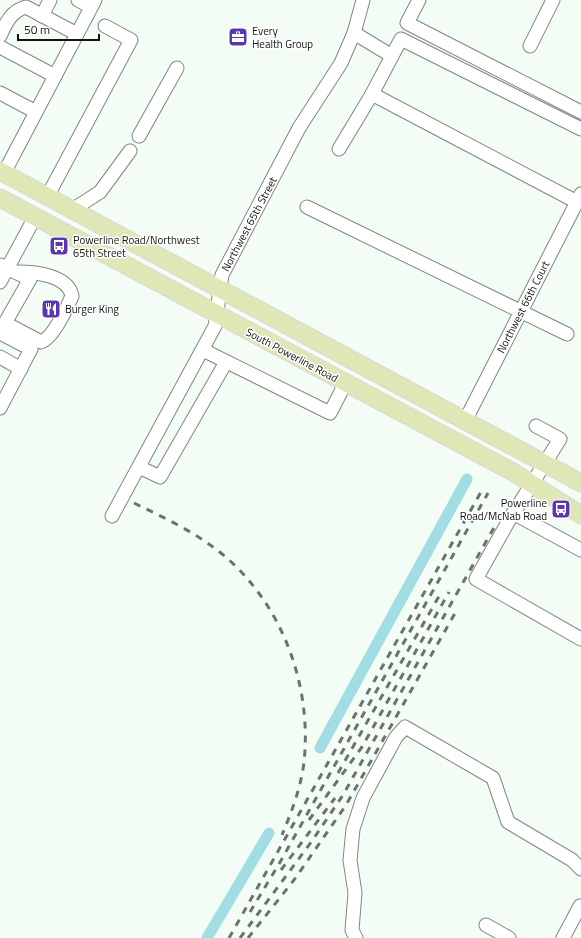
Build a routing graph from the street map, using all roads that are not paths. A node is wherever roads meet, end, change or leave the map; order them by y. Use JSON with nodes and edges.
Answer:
{"nodes":[{"id":1,"x":50,"y":0,"type":"edge"},
{"id":2,"x":78,"y":0,"type":"edge"},
{"id":3,"x":363,"y":0,"type":"edge"},
{"id":4,"x":419,"y":0,"type":"edge"},
{"id":5,"x":553,"y":0,"type":"edge"},
{"id":6,"x":93,"y":3,"type":"edge"},
{"id":7,"x":42,"y":16,"type":"junction"},
{"id":8,"x":105,"y":26,"type":"dead end"},
{"id":9,"x":354,"y":33,"type":"junction"},
{"id":10,"x":77,"y":34,"type":"junction"},
{"id":11,"x":0,"y":36,"type":"edge"},
{"id":12,"x":530,"y":46,"type":"dead end"},
{"id":13,"x":0,"y":47,"type":"edge"},
{"id":14,"x":392,"y":56,"type":"junction"},
{"id":15,"x":177,"y":68,"type":"dead end"},
{"id":16,"x":55,"y":76,"type":"junction"},
{"id":17,"x":0,"y":94,"type":"edge"},
{"id":18,"x":372,"y":94,"type":"junction"},
{"id":19,"x":36,"y":112,"type":"junction"},
{"id":20,"x":581,"y":112,"type":"edge"},
{"id":21,"x":581,"y":129,"type":"edge"},
{"id":22,"x":139,"y":136,"type":"dead end"},
{"id":23,"x":339,"y":149,"type":"dead end"},
{"id":24,"x":130,"y":151,"type":"dead end"},
{"id":25,"x":2,"y":172,"type":"edge"},
{"id":26,"x":47,"y":197,"type":"junction"},
{"id":27,"x":0,"y":198,"type":"edge"},
{"id":28,"x":579,"y":198,"type":"edge"},
{"id":29,"x":307,"y":207,"type":"dead end"},
{"id":30,"x":72,"y":210,"type":"junction"},
{"id":31,"x":35,"y":217,"type":"junction"},
{"id":32,"x":8,"y":268,"type":"edge"},
{"id":33,"x":0,"y":282,"type":"edge"},
{"id":34,"x":220,"y":290,"type":"junction"},
{"id":35,"x":520,"y":312,"type":"junction"},
{"id":36,"x":217,"y":315,"type":"junction"},
{"id":37,"x":2,"y":329,"type":"edge"},
{"id":38,"x":568,"y":334,"type":"dead end"},
{"id":39,"x":203,"y":350,"type":"junction"},
{"id":40,"x":0,"y":357,"type":"edge"},
{"id":41,"x":226,"y":362,"type":"junction"},
{"id":42,"x":21,"y":369,"type":"junction"},
{"id":43,"x":345,"y":384,"type":"junction"},
{"id":44,"x":0,"y":408,"type":"edge"},
{"id":45,"x":465,"y":421,"type":"junction"},
{"id":46,"x":536,"y":426,"type":"dead end"},
{"id":47,"x":545,"y":464,"type":"junction"},
{"id":48,"x":139,"y":467,"type":"junction"},
{"id":49,"x":581,"y":483,"type":"edge"},
{"id":50,"x":533,"y":484,"type":"junction"},
{"id":51,"x":513,"y":513,"type":"junction"},
{"id":52,"x":581,"y":515,"type":"edge"},
{"id":53,"x":112,"y":516,"type":"dead end"},
{"id":54,"x":581,"y":550,"type":"edge"},
{"id":55,"x":581,"y":639,"type":"edge"},
{"id":56,"x":581,"y":869,"type":"edge"},
{"id":57,"x":580,"y":906,"type":"dead end"},
{"id":58,"x":486,"y":925,"type":"dead end"},
{"id":59,"x":356,"y":938,"type":"edge"},
{"id":60,"x":508,"y":938,"type":"edge"},
{"id":61,"x":563,"y":938,"type":"edge"}],
"edges":[{"from":1,"to":7,"type":"street"},
{"from":2,"to":6,"type":"street"},
{"from":3,"to":9,"type":"street","name":"Northwest 65th Street"},
{"from":4,"to":20,"type":"street"},
{"from":5,"to":12,"type":"street"},
{"from":6,"to":10,"type":"street"},
{"from":7,"to":10,"type":"street"},
{"from":7,"to":11,"type":"street"},
{"from":8,"to":26,"type":"street"},
{"from":9,"to":14,"type":"street"},
{"from":9,"to":34,"type":"street","name":"Northwest 65th Street"},
{"from":10,"to":16,"type":"street"},
{"from":13,"to":16,"type":"street"},
{"from":14,"to":18,"type":"street"},
{"from":14,"to":21,"type":"street"},
{"from":15,"to":22,"type":"street"},
{"from":16,"to":19,"type":"street"},
{"from":17,"to":19,"type":"street"},
{"from":18,"to":23,"type":"street"},
{"from":18,"to":28,"type":"street"},
{"from":19,"to":25,"type":"street"},
{"from":24,"to":30,"type":"street"},
{"from":25,"to":26,"type":"main road"},
{"from":26,"to":30,"type":"main road"},
{"from":27,"to":31,"type":"main road","name":"South Powerline Road"},
{"from":28,"to":35,"type":"street","name":"Northwest 66th Court"},
{"from":29,"to":35,"type":"street"},
{"from":30,"to":34,"type":"main road"},
{"from":31,"to":32,"type":"street"},
{"from":31,"to":36,"type":"main road","name":"South Powerline Road"},
{"from":32,"to":33,"type":"street"},
{"from":32,"to":37,"type":"street"},
{"from":32,"to":37,"type":"street"},
{"from":34,"to":36,"type":"street","name":"Northwest 65th Street"},
{"from":34,"to":45,"type":"main road"},
{"from":35,"to":38,"type":"street"},
{"from":35,"to":45,"type":"street","name":"Northwest 66th Court"},
{"from":36,"to":39,"type":"street","name":"Northwest 65th Street"},
{"from":36,"to":43,"type":"main road","name":"South Powerline Road"},
{"from":37,"to":42,"type":"street"},
{"from":39,"to":41,"type":"street"},
{"from":39,"to":48,"type":"street","name":"Northwest 65th Street"},
{"from":40,"to":42,"type":"street"},
{"from":41,"to":43,"type":"street"},
{"from":41,"to":48,"type":"street"},
{"from":42,"to":44,"type":"street"},
{"from":43,"to":50,"type":"main road","name":"South Powerline Road"},
{"from":45,"to":47,"type":"main road"},
{"from":46,"to":47,"type":"street"},
{"from":47,"to":49,"type":"main road"},
{"from":47,"to":50,"type":"street"},
{"from":48,"to":53,"type":"street","name":"Northwest 65th Street"},
{"from":50,"to":51,"type":"street"},
{"from":50,"to":52,"type":"main road","name":"South Powerline Road"},
{"from":51,"to":54,"type":"street"},
{"from":51,"to":55,"type":"street"},
{"from":56,"to":59,"type":"street"},
{"from":57,"to":61,"type":"street"},
{"from":58,"to":60,"type":"street"}]}
